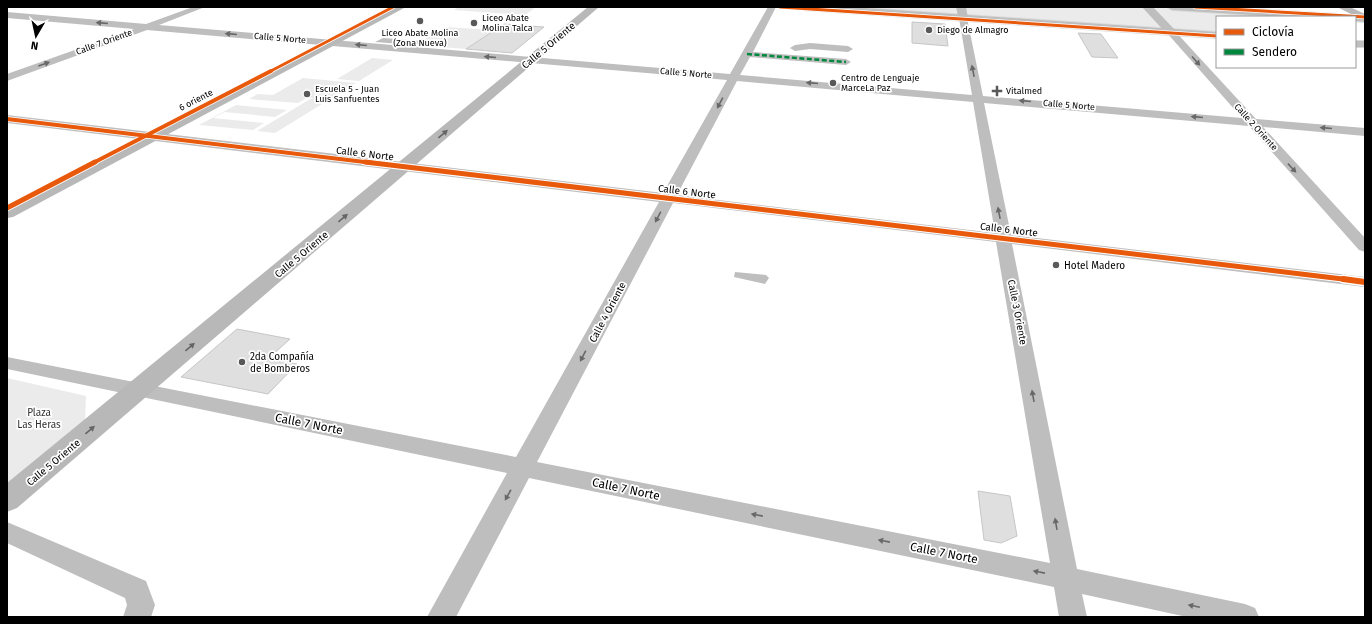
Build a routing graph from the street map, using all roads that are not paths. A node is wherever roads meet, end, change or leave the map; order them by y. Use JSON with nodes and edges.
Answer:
{"nodes":[{"id":1,"x":21,"y":7,"type":"edge"},
{"id":2,"x":201,"y":7,"type":"edge"},
{"id":3,"x":400,"y":7,"type":"edge"},
{"id":4,"x":594,"y":7,"type":"edge"},
{"id":5,"x":772,"y":7,"type":"edge"},
{"id":6,"x":804,"y":7,"type":"edge"},
{"id":7,"x":1147,"y":7,"type":"edge"},
{"id":8,"x":1172,"y":7,"type":"edge"},
{"id":9,"x":1342,"y":7,"type":"edge"},
{"id":10,"x":7,"y":11,"type":"edge"},
{"id":11,"x":962,"y":12,"type":"edge"},
{"id":12,"x":7,"y":15,"type":"edge"},
{"id":13,"x":1320,"y":16,"type":"edge"},
{"id":14,"x":1365,"y":18,"type":"edge"},
{"id":15,"x":1356,"y":26,"type":"edge"},
{"id":16,"x":146,"y":27,"type":"junction"},
{"id":17,"x":1170,"y":31,"type":"junction"},
{"id":18,"x":1365,"y":31,"type":"edge"},
{"id":19,"x":1216,"y":34,"type":"edge"},
{"id":20,"x":332,"y":43,"type":"junction"},
{"id":21,"x":749,"y":49,"type":"junction"},
{"id":22,"x":848,"y":49,"type":"dead end"},
{"id":23,"x":529,"y":60,"type":"junction"},
{"id":24,"x":846,"y":62,"type":"dead end"},
{"id":25,"x":735,"y":77,"type":"junction"},
{"id":26,"x":7,"y":78,"type":"edge"},
{"id":27,"x":978,"y":97,"type":"junction"},
{"id":28,"x":7,"y":120,"type":"edge"},
{"id":29,"x":1250,"y":122,"type":"junction"},
{"id":30,"x":1365,"y":132,"type":"edge"},
{"id":31,"x":152,"y":137,"type":"junction"},
{"id":32,"x":404,"y":167,"type":"junction"},
{"id":33,"x":668,"y":199,"type":"junction"},
{"id":34,"x":7,"y":213,"type":"edge"},
{"id":35,"x":1004,"y":239,"type":"junction"},
{"id":36,"x":1365,"y":247,"type":"edge"},
{"id":37,"x":1365,"y":282,"type":"edge"},
{"id":38,"x":7,"y":362,"type":"edge"},
{"id":39,"x":138,"y":390,"type":"junction"},
{"id":40,"x":522,"y":468,"type":"junction"},
{"id":41,"x":7,"y":500,"type":"edge"},
{"id":42,"x":7,"y":532,"type":"edge"},
{"id":43,"x":1065,"y":578,"type":"junction"},
{"id":44,"x":137,"y":617,"type":"edge"},
{"id":45,"x":441,"y":617,"type":"edge"},
{"id":46,"x":1073,"y":617,"type":"edge"},
{"id":47,"x":1245,"y":617,"type":"edge"}],
"edges":[{"from":1,"to":10,"type":"street"},
{"from":2,"to":16,"type":"street","name":"Calle 7 Oriente"},
{"from":3,"to":20,"type":"main road"},
{"from":4,"to":23,"type":"main road","name":"Calle 5 Oriente"},
{"from":5,"to":21,"type":"street","name":"Calle 4 Oriente"},
{"from":6,"to":11,"type":"main road"},
{"from":7,"to":17,"type":"main road","name":"Calle 2 Oriente"},
{"from":8,"to":13,"type":"main road"},
{"from":9,"to":14,"type":"main road"},
{"from":11,"to":17,"type":"main road"},
{"from":27,"to":11,"type":"street","name":"Calle 3 Oriente","one_way":true},
{"from":16,"to":12,"type":"street","name":"Calle 5 Norte","one_way":true},
{"from":15,"to":18,"type":"main road"},
{"from":20,"to":16,"type":"street","name":"Calle 5 Norte","one_way":true},
{"from":26,"to":16,"type":"street","name":"Calle 7 Oriente","one_way":true},
{"from":17,"to":19,"type":"main road"},
{"from":17,"to":29,"type":"street","name":"Calle 2 Oriente","one_way":true},
{"from":23,"to":20,"type":"street","name":"Calle 5 Norte","one_way":true},
{"from":20,"to":31,"type":"main road"},
{"from":21,"to":22,"type":"street"},
{"from":21,"to":24,"type":"street"},
{"from":21,"to":25,"type":"street","name":"Calle 4 Oriente"},
{"from":23,"to":25,"type":"street","name":"Calle 5 Norte"},
{"from":32,"to":23,"type":"main road","name":"Calle 5 Oriente","one_way":true},
{"from":27,"to":25,"type":"street","name":"Calle 5 Norte","one_way":true},
{"from":25,"to":33,"type":"street","name":"Calle 4 Oriente","one_way":true},
{"from":29,"to":27,"type":"street","name":"Calle 5 Norte","one_way":true},
{"from":35,"to":27,"type":"street","name":"Calle 3 Oriente","one_way":true},
{"from":28,"to":31,"type":"street","name":"Calle 6 Norte"},
{"from":30,"to":29,"type":"street","name":"Calle 5 Norte","one_way":true},
{"from":29,"to":36,"type":"street","name":"Calle 2 Oriente","one_way":true},
{"from":31,"to":32,"type":"street","name":"Calle 6 Norte"},
{"from":31,"to":34,"type":"main road"},
{"from":32,"to":33,"type":"street","name":"Calle 6 Norte"},
{"from":39,"to":32,"type":"main road","name":"Calle 5 Oriente","one_way":true},
{"from":33,"to":35,"type":"street","name":"Calle 6 Norte"},
{"from":33,"to":40,"type":"street","name":"Calle 4 Oriente","one_way":true},
{"from":35,"to":37,"type":"street","name":"Calle 6 Norte"},
{"from":43,"to":35,"type":"street","name":"Calle 3 Oriente","one_way":true},
{"from":38,"to":39,"type":"street","name":"Calle 7 Norte"},
{"from":39,"to":40,"type":"street","name":"Calle 7 Norte"},
{"from":41,"to":39,"type":"main road","name":"Calle 5 Oriente","one_way":true},
{"from":43,"to":40,"type":"street","name":"Calle 7 Norte","one_way":true},
{"from":40,"to":45,"type":"street","name":"Calle 4 Oriente","one_way":true},
{"from":42,"to":44,"type":"street"},
{"from":43,"to":46,"type":"street","name":"Calle 3 Oriente"},
{"from":47,"to":43,"type":"street","name":"Calle 7 Norte","one_way":true}]}
